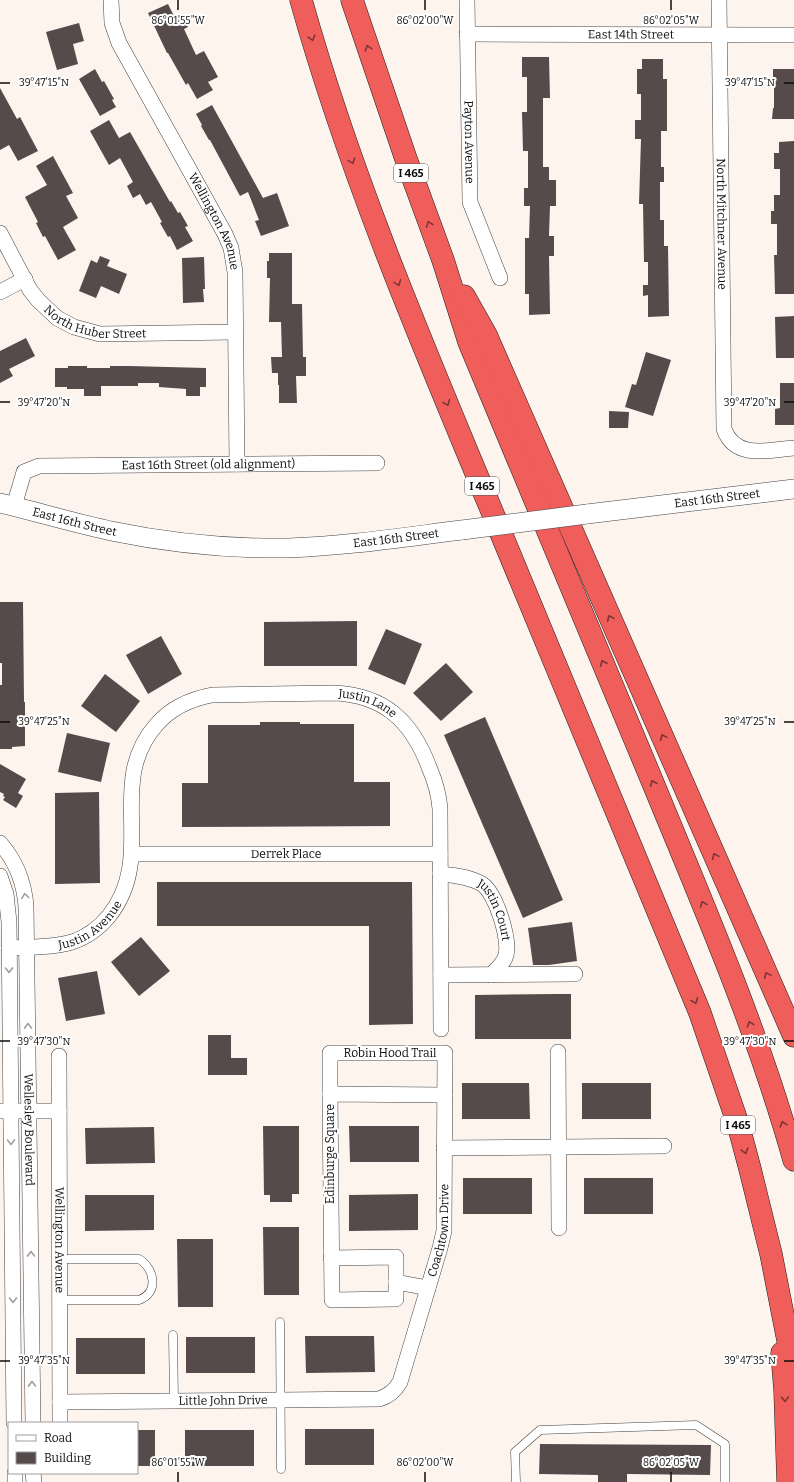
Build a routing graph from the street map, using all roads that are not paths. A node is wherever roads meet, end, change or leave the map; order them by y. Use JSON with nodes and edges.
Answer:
{"nodes":[{"id":1,"x":111,"y":0,"type":"edge"},
{"id":2,"x":301,"y":0,"type":"edge"},
{"id":3,"x":352,"y":0,"type":"edge"},
{"id":4,"x":467,"y":0,"type":"edge"},
{"id":5,"x":719,"y":0,"type":"edge"},
{"id":6,"x":467,"y":34,"type":"junction"},
{"id":7,"x":719,"y":35,"type":"junction"},
{"id":8,"x":794,"y":35,"type":"edge"},
{"id":9,"x":0,"y":233,"type":"edge"},
{"id":10,"x":443,"y":260,"type":"junction"},
{"id":11,"x":500,"y":278,"type":"dead end"},
{"id":12,"x":25,"y":279,"type":"junction"},
{"id":13,"x":0,"y":292,"type":"edge"},
{"id":14,"x":236,"y":332,"type":"junction"},
{"id":15,"x":794,"y":448,"type":"edge"},
{"id":16,"x":377,"y":463,"type":"dead end"},
{"id":17,"x":236,"y":464,"type":"junction"},
{"id":18,"x":794,"y":490,"type":"edge"},
{"id":19,"x":7,"y":504,"type":"edge"},
{"id":20,"x":0,"y":843,"type":"edge"},
{"id":21,"x":132,"y":854,"type":"junction"},
{"id":22,"x":440,"y":854,"type":"junction"},
{"id":23,"x":440,"y":874,"type":"junction"},
{"id":24,"x":0,"y":876,"type":"edge"},
{"id":25,"x":27,"y":947,"type":"junction"},
{"id":26,"x":9,"y":948,"type":"junction"},
{"id":27,"x":575,"y":974,"type":"dead end"},
{"id":28,"x":441,"y":975,"type":"junction"},
{"id":29,"x":491,"y":975,"type":"junction"},
{"id":30,"x":441,"y":1029,"type":"dead end"},
{"id":31,"x":794,"y":1036,"type":"edge"},
{"id":32,"x":558,"y":1052,"type":"dead end"},
{"id":33,"x":445,"y":1053,"type":"joint"},
{"id":34,"x":59,"y":1056,"type":"dead end"},
{"id":35,"x":330,"y":1094,"type":"junction"},
{"id":36,"x":445,"y":1094,"type":"junction"},
{"id":37,"x":5,"y":1111,"type":"edge"},
{"id":38,"x":29,"y":1111,"type":"junction"},
{"id":39,"x":59,"y":1111,"type":"junction"},
{"id":40,"x":664,"y":1146,"type":"dead end"},
{"id":41,"x":559,"y":1147,"type":"junction"},
{"id":42,"x":444,"y":1148,"type":"junction"},
{"id":43,"x":794,"y":1160,"type":"edge"},
{"id":44,"x":559,"y":1228,"type":"dead end"},
{"id":45,"x":331,"y":1258,"type":"junction"},
{"id":46,"x":60,"y":1259,"type":"junction"},
{"id":47,"x":396,"y":1282,"type":"junction"},
{"id":48,"x":428,"y":1288,"type":"junction"},
{"id":49,"x":778,"y":1290,"type":"junction"},
{"id":50,"x":60,"y":1300,"type":"junction"},
{"id":51,"x":280,"y":1322,"type":"dead end"},
{"id":52,"x":173,"y":1335,"type":"dead end"},
{"id":53,"x":794,"y":1370,"type":"edge"},
{"id":54,"x":385,"y":1397,"type":"joint"},
{"id":55,"x":281,"y":1400,"type":"junction"},
{"id":56,"x":174,"y":1401,"type":"junction"},
{"id":57,"x":60,"y":1402,"type":"junction"},
{"id":58,"x":14,"y":1422,"type":"edge"},
{"id":59,"x":33,"y":1422,"type":"edge"},
{"id":60,"x":60,"y":1422,"type":"edge"},
{"id":61,"x":281,"y":1469,"type":"dead end"},
{"id":62,"x":516,"y":1482,"type":"edge"},
{"id":63,"x":725,"y":1482,"type":"edge"},
{"id":64,"x":788,"y":1482,"type":"edge"}],
"edges":[{"from":1,"to":14,"type":"street","name":"Wellington Avenue"},
{"from":2,"to":49,"type":"highway","number":"I 465","one_way":true},
{"from":10,"to":3,"type":"highway","number":"I 465","one_way":true},
{"from":4,"to":6,"type":"street","name":"Payton Avenue"},
{"from":5,"to":7,"type":"street","name":"North Mitchner Avenue"},
{"from":6,"to":7,"type":"street","name":"East 14th Street"},
{"from":6,"to":11,"type":"street","name":"Payton Avenue"},
{"from":7,"to":8,"type":"street","name":"East 14th Street"},
{"from":7,"to":15,"type":"street","name":"North Mitchner Avenue"},
{"from":9,"to":12,"type":"street","name":"North Huber Street"},
{"from":31,"to":10,"type":"highway","one_way":true},
{"from":43,"to":10,"type":"highway","number":"I 465","one_way":true},
{"from":12,"to":13,"type":"street"},
{"from":12,"to":14,"type":"street","name":"North Huber Street"},
{"from":14,"to":17,"type":"street","name":"Wellington Avenue"},
{"from":16,"to":17,"type":"street","name":"East 16th Street (old alignment)"},
{"from":17,"to":19,"type":"street","name":"East 16th Street (old alignment)"},
{"from":18,"to":19,"type":"street","name":"East 16th Street","bridge":true},
{"from":25,"to":20,"type":"street","name":"Wellesley Boulevard","one_way":true},
{"from":21,"to":22,"type":"street","name":"Derrek Place"},
{"from":21,"to":22,"type":"street","name":"Justin Lane"},
{"from":21,"to":25,"type":"street","name":"Justin Avenue"},
{"from":22,"to":23,"type":"street","name":"Justin Lane"},
{"from":23,"to":28,"type":"street","name":"Justin Lane"},
{"from":23,"to":29,"type":"street","name":"Justin Court"},
{"from":24,"to":26,"type":"street","name":"Wellesley Boulevard"},
{"from":25,"to":26,"type":"street","name":"Justin Avenue"},
{"from":38,"to":25,"type":"street","name":"Wellesley Boulevard","one_way":true},
{"from":26,"to":37,"type":"street","name":"Wellesley Boulevard","one_way":true},
{"from":27,"to":29,"type":"street"},
{"from":28,"to":29,"type":"street"},
{"from":28,"to":30,"type":"street","name":"Justin Lane"},
{"from":32,"to":41,"type":"street"},
{"from":33,"to":35,"type":"street","name":"Robin Hood Trail"},
{"from":33,"to":36,"type":"street","name":"Coachtown Drive"},
{"from":34,"to":39,"type":"street","name":"Wellington Avenue"},
{"from":35,"to":36,"type":"street","name":"Edinburge Square"},
{"from":35,"to":45,"type":"street","name":"Edinburge Square"},
{"from":36,"to":42,"type":"street","name":"Coachtown Drive"},
{"from":37,"to":38,"type":"street"},
{"from":37,"to":58,"type":"street","name":"Wellesley Boulevard","one_way":true},
{"from":38,"to":39,"type":"street"},
{"from":59,"to":38,"type":"street","name":"Wellesley Boulevard","one_way":true},
{"from":39,"to":46,"type":"street","name":"Wellington Avenue"},
{"from":40,"to":41,"type":"street"},
{"from":41,"to":42,"type":"street"},
{"from":41,"to":44,"type":"street"},
{"from":42,"to":48,"type":"street","name":"Coachtown Drive"},
{"from":45,"to":47,"type":"street","name":"Edinburge Square"},
{"from":45,"to":47,"type":"street","name":"Edinburge Square"},
{"from":46,"to":50,"type":"street","name":"Wellington Avenue"},
{"from":46,"to":50,"type":"lane"},
{"from":47,"to":48,"type":"street"},
{"from":48,"to":54,"type":"street","name":"Coachtown Drive"},
{"from":49,"to":53,"type":"highway","number":"I 465"},
{"from":49,"to":64,"type":"highway","one_way":true},
{"from":50,"to":57,"type":"street","name":"Wellington Avenue"},
{"from":51,"to":55,"type":"lane"},
{"from":52,"to":56,"type":"lane"},
{"from":54,"to":55,"type":"street","name":"Little John Drive"},
{"from":55,"to":56,"type":"street","name":"Little John Drive"},
{"from":55,"to":61,"type":"lane"},
{"from":56,"to":57,"type":"street","name":"Little John Drive"},
{"from":57,"to":60,"type":"street","name":"Wellington Avenue"},
{"from":62,"to":63,"type":"lane"}]}
